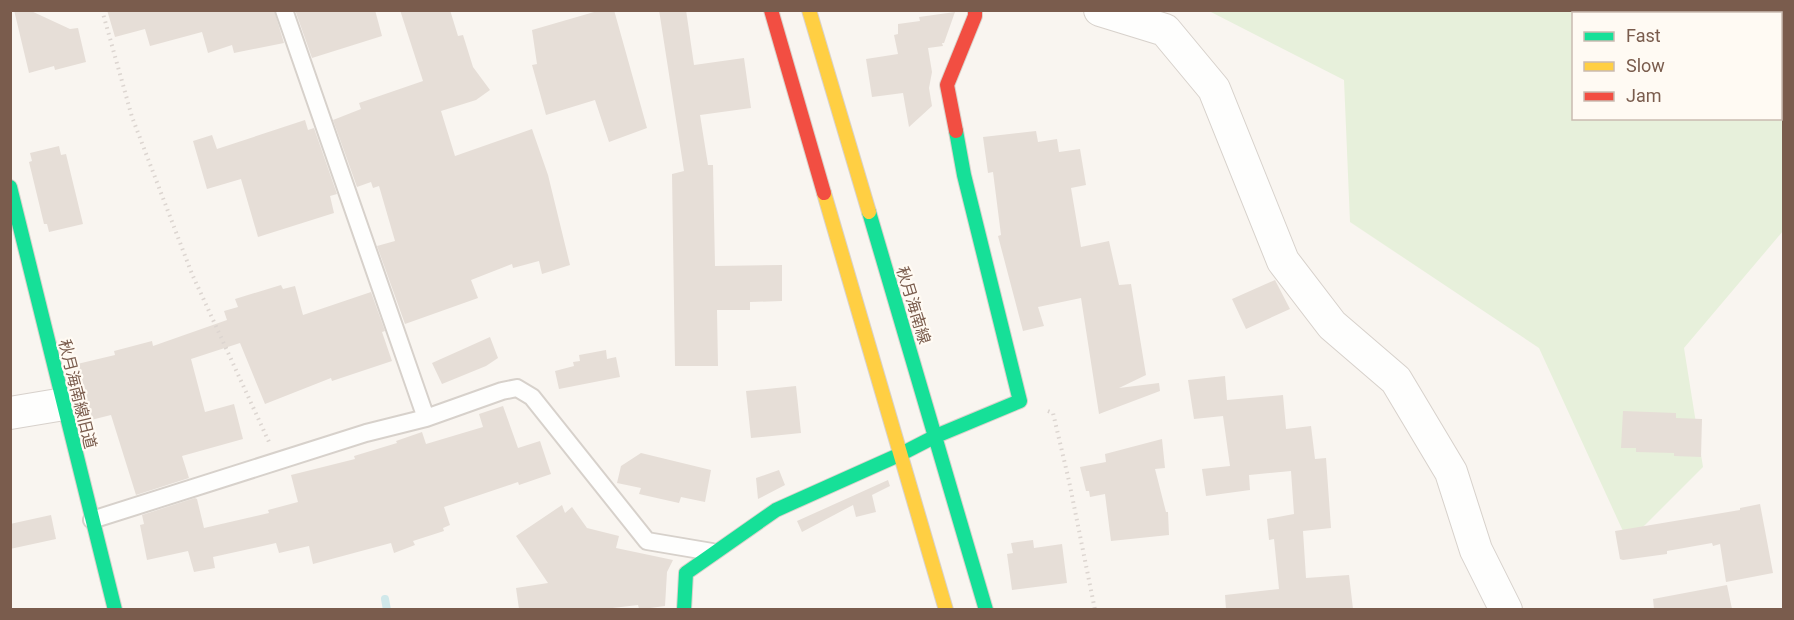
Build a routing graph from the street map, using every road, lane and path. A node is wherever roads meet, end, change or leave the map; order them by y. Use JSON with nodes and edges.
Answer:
{"nodes":[{"id":1,"x":102,"y":10,"type":"edge"},
{"id":2,"x":284,"y":10,"type":"edge"},
{"id":3,"x":771,"y":10,"type":"edge"},
{"id":4,"x":809,"y":10,"type":"edge"},
{"id":5,"x":975,"y":10,"type":"edge"},
{"id":6,"x":1100,"y":10,"type":"edge"},
{"id":7,"x":10,"y":187,"type":"edge"},
{"id":8,"x":1020,"y":401,"type":"junction"},
{"id":9,"x":64,"y":404,"type":"junction"},
{"id":10,"x":10,"y":413,"type":"edge"},
{"id":11,"x":426,"y":418,"type":"junction"},
{"id":12,"x":936,"y":436,"type":"junction"},
{"id":13,"x":901,"y":454,"type":"junction"},
{"id":14,"x":278,"y":461,"type":"junction"},
{"id":15,"x":92,"y":520,"type":"junction"},
{"id":16,"x":716,"y":553,"type":"junction"},
{"id":17,"x":115,"y":609,"type":"edge"},
{"id":18,"x":684,"y":609,"type":"edge"},
{"id":19,"x":946,"y":609,"type":"edge"},
{"id":20,"x":986,"y":609,"type":"edge"},
{"id":21,"x":1095,"y":609,"type":"edge"},
{"id":22,"x":1506,"y":609,"type":"edge"}],
"edges":[{"from":1,"to":14,"type":"path"},
{"from":2,"to":11,"type":"lane"},
{"from":3,"to":13,"type":"street"},
{"from":4,"to":12,"type":"street","name":"秋月海南線"},
{"from":5,"to":8,"type":"street"},
{"from":6,"to":22,"type":"street"},
{"from":7,"to":9,"type":"street","name":"秋月海南線旧道"},
{"from":8,"to":12,"type":"street"},
{"from":8,"to":21,"type":"path"},
{"from":9,"to":10,"type":"street"},
{"from":9,"to":15,"type":"street","name":"秋月海南線旧道"},
{"from":11,"to":14,"type":"lane"},
{"from":11,"to":16,"type":"lane"},
{"from":12,"to":13,"type":"street"},
{"from":12,"to":20,"type":"street","name":"秋月海南線"},
{"from":13,"to":16,"type":"street"},
{"from":13,"to":19,"type":"street"},
{"from":14,"to":15,"type":"lane"},
{"from":15,"to":17,"type":"street","name":"秋月海南線旧道"},
{"from":16,"to":18,"type":"street"}]}
